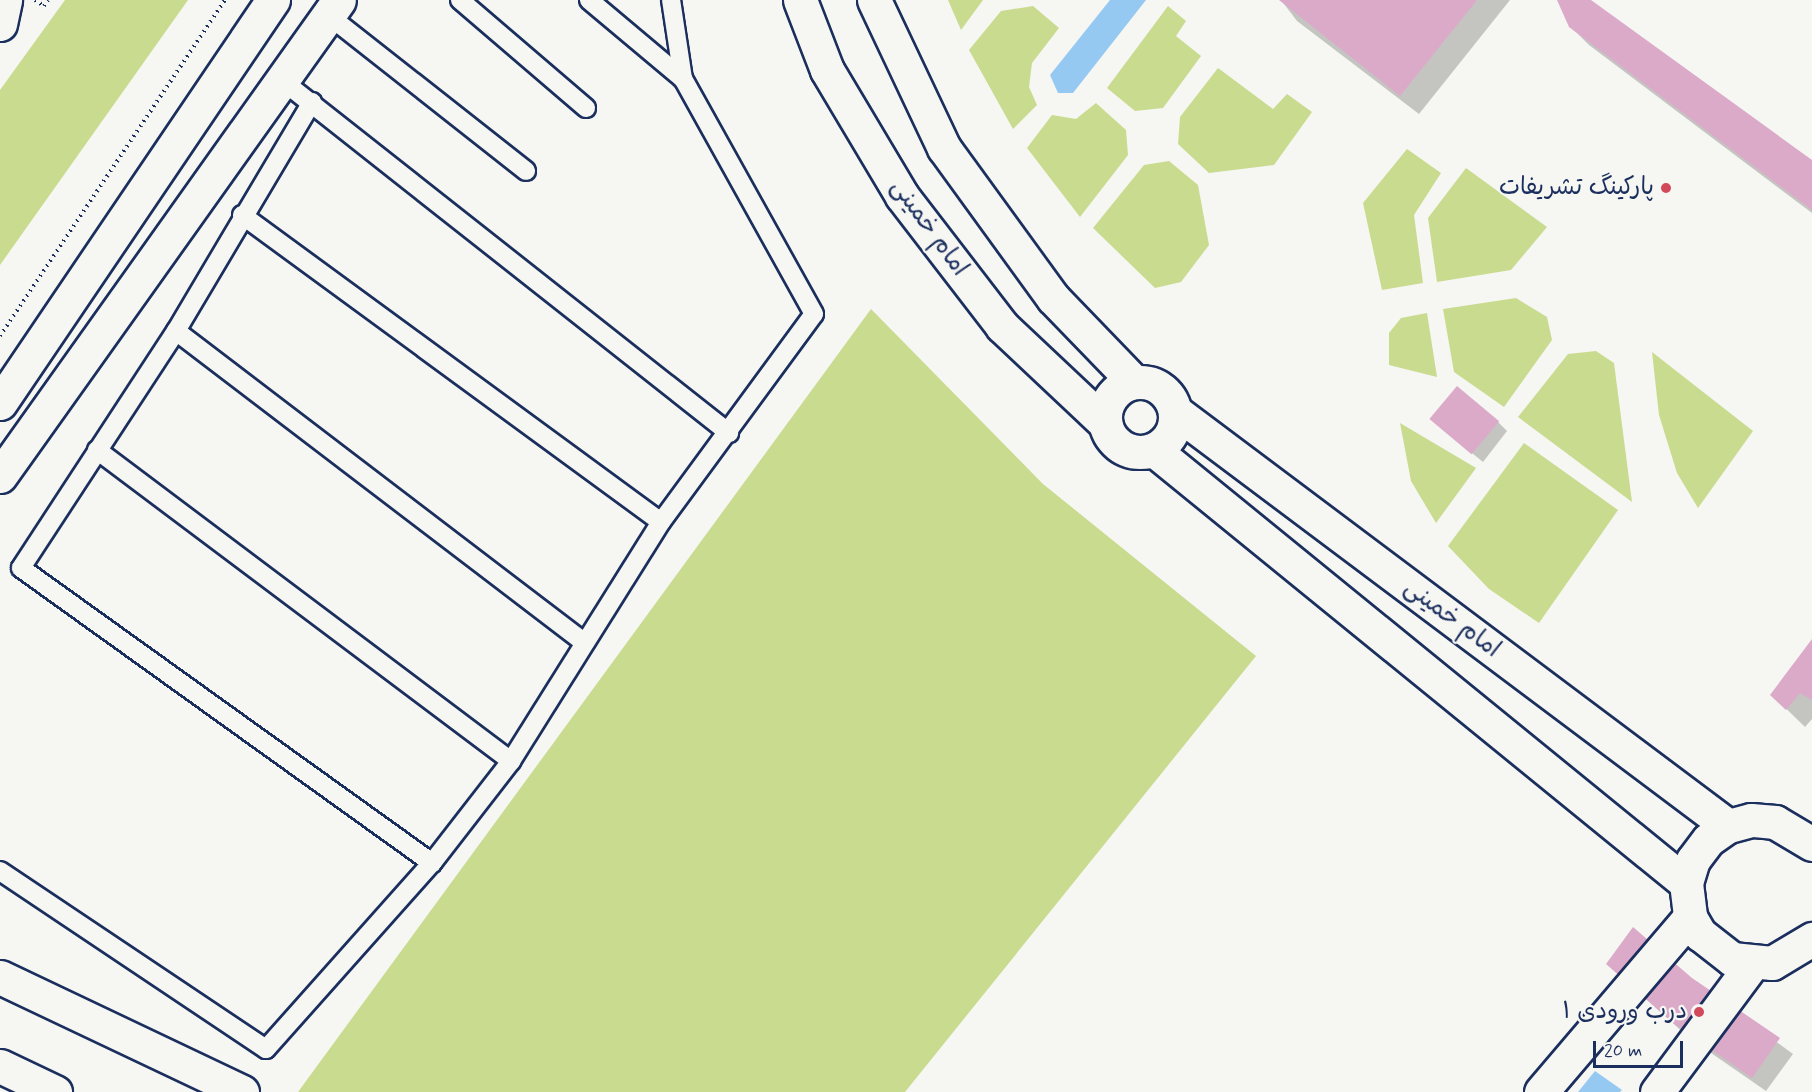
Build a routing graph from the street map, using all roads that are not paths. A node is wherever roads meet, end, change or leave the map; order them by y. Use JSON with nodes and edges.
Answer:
{"nodes":[{"id":1,"x":5,"y":0,"type":"edge"},
{"id":2,"x":273,"y":0,"type":"edge"},
{"id":3,"x":460,"y":0,"type":"edge"},
{"id":4,"x":589,"y":0,"type":"edge"},
{"id":5,"x":671,"y":0,"type":"edge"},
{"id":6,"x":800,"y":0,"type":"edge"},
{"id":7,"x":874,"y":0,"type":"edge"},
{"id":8,"x":334,"y":8,"type":"edge"},
{"id":9,"x":0,"y":24,"type":"edge"},
{"id":10,"x":683,"y":79,"type":"junction"},
{"id":11,"x":284,"y":82,"type":"junction"},
{"id":12,"x":312,"y":102,"type":"junction"},
{"id":13,"x":586,"y":108,"type":"dead end"},
{"id":14,"x":526,"y":171,"type":"dead end"},
{"id":15,"x":242,"y":215,"type":"junction"},
{"id":16,"x":176,"y":331,"type":"junction"},
{"id":17,"x":1134,"y":382,"type":"junction"},
{"id":18,"x":0,"y":403,"type":"edge"},
{"id":19,"x":1176,"y":412,"type":"junction"},
{"id":20,"x":1105,"y":423,"type":"junction"},
{"id":21,"x":729,"y":433,"type":"junction"},
{"id":22,"x":98,"y":450,"type":"junction"},
{"id":23,"x":1154,"y":450,"type":"junction"},
{"id":24,"x":0,"y":476,"type":"edge"},
{"id":25,"x":661,"y":522,"type":"junction"},
{"id":26,"x":585,"y":643,"type":"junction"},
{"id":27,"x":511,"y":761,"type":"junction"},
{"id":28,"x":1728,"y":826,"type":"junction"},
{"id":29,"x":1812,"y":844,"type":"edge"},
{"id":30,"x":432,"y":863,"type":"junction"},
{"id":31,"x":0,"y":871,"type":"edge"},
{"id":32,"x":1686,"y":883,"type":"junction"},
{"id":33,"x":1690,"y":917,"type":"junction"},
{"id":34,"x":1805,"y":955,"type":"edge"},
{"id":35,"x":1752,"y":963,"type":"junction"},
{"id":36,"x":0,"y":977,"type":"edge"},
{"id":37,"x":0,"y":1066,"type":"edge"},
{"id":38,"x":55,"y":1092,"type":"edge"},
{"id":39,"x":243,"y":1092,"type":"edge"},
{"id":40,"x":1541,"y":1092,"type":"edge"},
{"id":41,"x":1657,"y":1092,"type":"edge"}],
"edges":[{"from":1,"to":9,"type":"street"},
{"from":2,"to":18,"type":"street"},
{"from":3,"to":13,"type":"lane"},
{"from":4,"to":10,"type":"lane"},
{"from":5,"to":10,"type":"lane"},
{"from":6,"to":20,"type":"street","name":"امام خمینی"},
{"from":7,"to":17,"type":"street"},
{"from":8,"to":11,"type":"street"},
{"from":8,"to":14,"type":"lane"},
{"from":10,"to":21,"type":"lane"},
{"from":11,"to":12,"type":"lane"},
{"from":11,"to":24,"type":"street"},
{"from":12,"to":15,"type":"lane"},
{"from":12,"to":21,"type":"lane"},
{"from":15,"to":16,"type":"lane"},
{"from":15,"to":25,"type":"lane"},
{"from":16,"to":22,"type":"lane"},
{"from":16,"to":26,"type":"lane"},
{"from":17,"to":19,"type":"street"},
{"from":17,"to":20,"type":"street"},
{"from":19,"to":23,"type":"street"},
{"from":19,"to":28,"type":"street","name":"امام خمینی"},
{"from":20,"to":23,"type":"street"},
{"from":21,"to":25,"type":"lane"},
{"from":22,"to":27,"type":"lane"},
{"from":22,"to":30,"type":"lane"},
{"from":23,"to":32,"type":"street"},
{"from":25,"to":26,"type":"lane"},
{"from":26,"to":27,"type":"lane"},
{"from":27,"to":30,"type":"lane"},
{"from":28,"to":29,"type":"street"},
{"from":28,"to":32,"type":"street"},
{"from":30,"to":31,"type":"lane"},
{"from":32,"to":33,"type":"street"},
{"from":33,"to":35,"type":"street"},
{"from":33,"to":40,"type":"street"},
{"from":34,"to":35,"type":"street"},
{"from":35,"to":41,"type":"street"},
{"from":36,"to":39,"type":"street"},
{"from":37,"to":38,"type":"street"}]}
